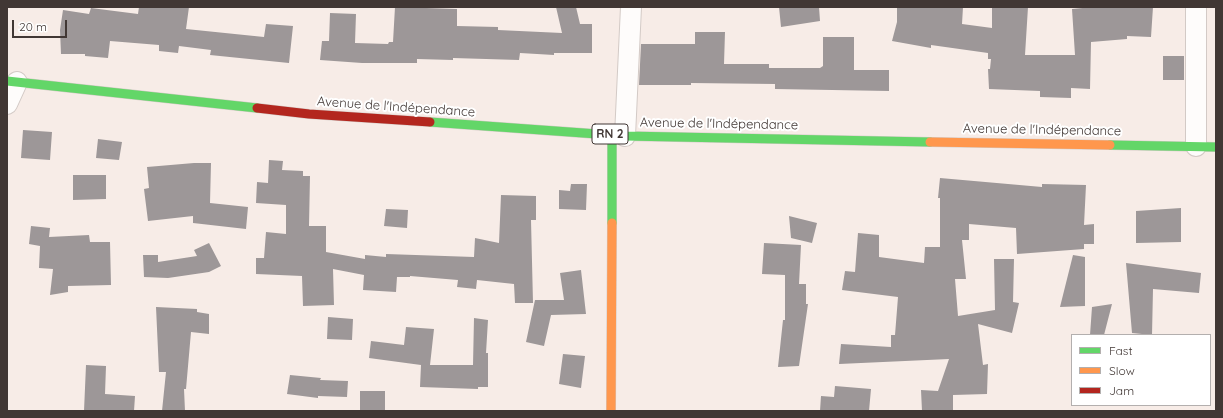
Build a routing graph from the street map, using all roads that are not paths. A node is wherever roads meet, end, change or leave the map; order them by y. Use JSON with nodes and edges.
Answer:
{"nodes":[{"id":1,"x":631,"y":7,"type":"edge"},
{"id":2,"x":1196,"y":7,"type":"edge"},
{"id":3,"x":12,"y":82,"type":"edge"},
{"id":4,"x":7,"y":104,"type":"edge"},
{"id":5,"x":618,"y":135,"type":"junction"},
{"id":6,"x":1196,"y":146,"type":"junction"},
{"id":7,"x":1216,"y":147,"type":"edge"},
{"id":8,"x":611,"y":411,"type":"edge"}],
"edges":[{"from":1,"to":5,"type":"street"},
{"from":2,"to":6,"type":"street"},
{"from":3,"to":4,"type":"street"},
{"from":3,"to":5,"type":"main road","name":"Avenue de l'Indépendance","number":"RN 2"},
{"from":5,"to":6,"type":"main road","name":"Avenue de l'Indépendance","number":"RN 2"},
{"from":5,"to":8,"type":"main road"},
{"from":6,"to":7,"type":"main road","name":"Avenue de l'Indépendance","number":"RN 2"}]}
